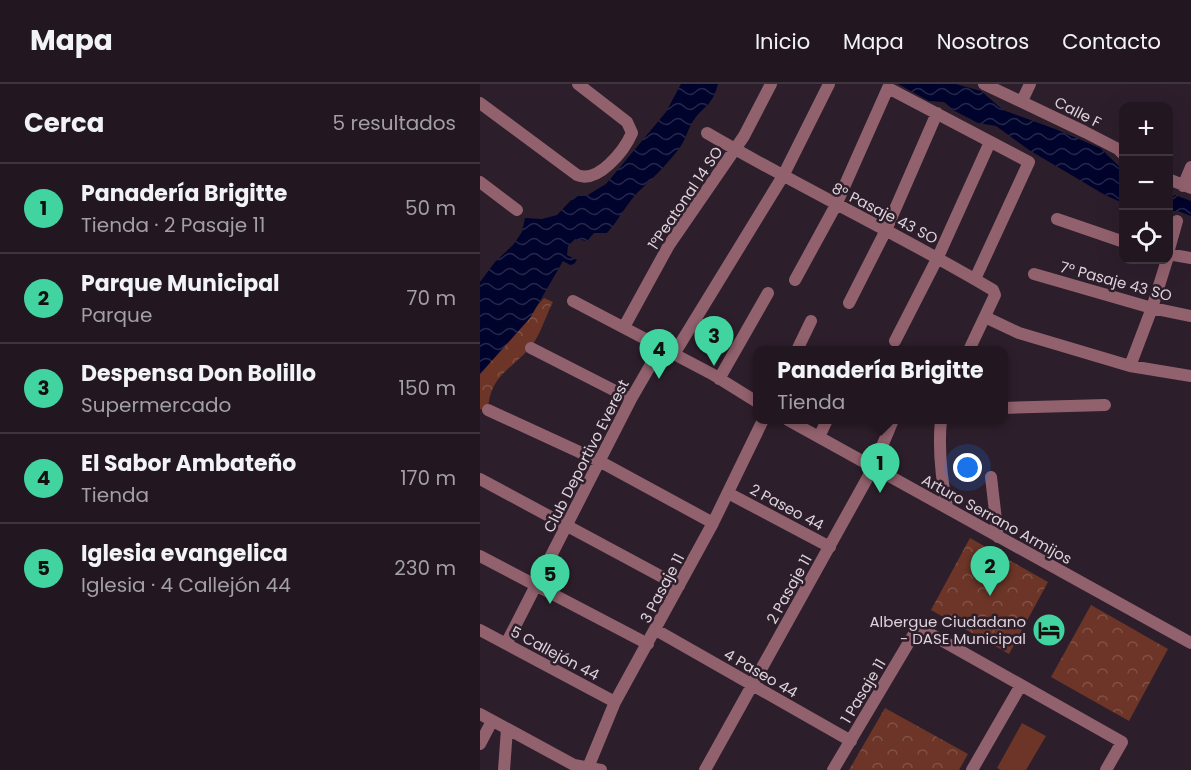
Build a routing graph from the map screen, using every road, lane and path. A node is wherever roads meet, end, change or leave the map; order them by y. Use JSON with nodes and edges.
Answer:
{"nodes":[{"id":1,"x":578,"y":84,"type":"edge"},
{"id":2,"x":771,"y":84,"type":"edge"},
{"id":3,"x":829,"y":84,"type":"edge"},
{"id":4,"x":984,"y":84,"type":"edge"},
{"id":5,"x":1030,"y":84,"type":"edge"},
{"id":6,"x":1022,"y":101,"type":"junction"},
{"id":7,"x":480,"y":103,"type":"edge"},
{"id":8,"x":938,"y":113,"type":"junction"},
{"id":9,"x":706,"y":133,"type":"dead end"},
{"id":10,"x":990,"y":142,"type":"junction"},
{"id":11,"x":735,"y":150,"type":"junction"},
{"id":12,"x":1119,"y":151,"type":"edge"},
{"id":13,"x":1191,"y":167,"type":"edge"},
{"id":14,"x":783,"y":176,"type":"junction"},
{"id":15,"x":1173,"y":181,"type":"edge"},
{"id":16,"x":480,"y":182,"type":"edge"},
{"id":17,"x":1187,"y":187,"type":"edge"},
{"id":18,"x":836,"y":205,"type":"junction"},
{"id":19,"x":517,"y":210,"type":"dead end"},
{"id":20,"x":1057,"y":219,"type":"dead end"},
{"id":21,"x":1177,"y":221,"type":"dead end"},
{"id":22,"x":886,"y":230,"type":"junction"},
{"id":23,"x":1173,"y":236,"type":"edge"},
{"id":24,"x":1119,"y":240,"type":"edge"},
{"id":25,"x":1173,"y":255,"type":"edge"},
{"id":26,"x":938,"y":257,"type":"junction"},
{"id":27,"x":1191,"y":258,"type":"edge"},
{"id":28,"x":1166,"y":264,"type":"edge"},
{"id":29,"x":1034,"y":274,"type":"dead end"},
{"id":30,"x":975,"y":279,"type":"junction"},
{"id":31,"x":795,"y":280,"type":"dead end"},
{"id":32,"x":768,"y":293,"type":"dead end"},
{"id":33,"x":573,"y":301,"type":"dead end"},
{"id":34,"x":849,"y":303,"type":"dead end"},
{"id":35,"x":1152,"y":308,"type":"junction"},
{"id":36,"x":1191,"y":316,"type":"edge"},
{"id":37,"x":985,"y":317,"type":"junction"},
{"id":38,"x":811,"y":321,"type":"dead end"},
{"id":39,"x":624,"y":327,"type":"junction"},
{"id":40,"x":895,"y":341,"type":"dead end"},
{"id":41,"x":798,"y":346,"type":"edge"},
{"id":42,"x":971,"y":346,"type":"edge"},
{"id":43,"x":661,"y":347,"type":"junction"},
{"id":44,"x":531,"y":348,"type":"dead end"},
{"id":45,"x":674,"y":354,"type":"junction"},
{"id":46,"x":1130,"y":366,"type":"junction"},
{"id":47,"x":1191,"y":376,"type":"edge"},
{"id":48,"x":719,"y":379,"type":"junction"},
{"id":49,"x":631,"y":399,"type":"junction"},
{"id":50,"x":753,"y":400,"type":"edge"},
{"id":51,"x":1105,"y":405,"type":"dead end"},
{"id":52,"x":1008,"y":408,"type":"edge"},
{"id":53,"x":488,"y":410,"type":"dead end"},
{"id":54,"x":761,"y":424,"type":"edge"},
{"id":55,"x":795,"y":424,"type":"edge"},
{"id":56,"x":825,"y":424,"type":"edge"},
{"id":57,"x":890,"y":424,"type":"edge"},
{"id":58,"x":941,"y":424,"type":"edge"},
{"id":59,"x":819,"y":437,"type":"junction"},
{"id":60,"x":599,"y":461,"type":"junction"},
{"id":61,"x":873,"y":468,"type":"junction"},
{"id":62,"x":991,"y":477,"type":"dead end"},
{"id":63,"x":480,"y":479,"type":"edge"},
{"id":64,"x":729,"y":493,"type":"junction"},
{"id":65,"x":947,"y":507,"type":"junction"},
{"id":66,"x":713,"y":523,"type":"junction"},
{"id":67,"x":567,"y":525,"type":"junction"},
{"id":68,"x":998,"y":537,"type":"junction"},
{"id":69,"x":830,"y":547,"type":"junction"},
{"id":70,"x":480,"y":556,"type":"edge"},
{"id":71,"x":535,"y":585,"type":"junction"},
{"id":72,"x":680,"y":586,"type":"junction"},
{"id":73,"x":480,"y":630,"type":"edge"},
{"id":74,"x":656,"y":630,"type":"junction"},
{"id":75,"x":1191,"y":643,"type":"edge"},
{"id":76,"x":506,"y":644,"type":"junction"},
{"id":77,"x":648,"y":644,"type":"junction"},
{"id":78,"x":752,"y":685,"type":"junction"},
{"id":79,"x":1021,"y":685,"type":"junction"},
{"id":80,"x":615,"y":702,"type":"junction"},
{"id":81,"x":480,"y":714,"type":"edge"},
{"id":82,"x":492,"y":721,"type":"junction"},
{"id":83,"x":507,"y":729,"type":"junction"},
{"id":84,"x":850,"y":741,"type":"junction"},
{"id":85,"x":480,"y":744,"type":"edge"},
{"id":86,"x":588,"y":768,"type":"edge"},
{"id":87,"x":504,"y":770,"type":"edge"},
{"id":88,"x":601,"y":770,"type":"edge"},
{"id":89,"x":705,"y":770,"type":"edge"},
{"id":90,"x":833,"y":770,"type":"edge"},
{"id":91,"x":972,"y":770,"type":"edge"},
{"id":92,"x":1106,"y":770,"type":"edge"}],
"edges":[{"from":1,"to":7,"type":"street"},
{"from":2,"to":11,"type":"street","name":"1°Peatonal 14 SO"},
{"from":3,"to":14,"type":"street"},
{"from":4,"to":6,"type":"street","name":"Calle F"},
{"from":5,"to":6,"type":"street"},
{"from":6,"to":12,"type":"street","name":"Calle F"},
{"from":8,"to":10,"type":"street"},
{"from":8,"to":18,"type":"street"},
{"from":8,"to":22,"type":"street"},
{"from":9,"to":11,"type":"street","name":"8° Pasaje 43 SO"},
{"from":10,"to":26,"type":"street"},
{"from":10,"to":30,"type":"street"},
{"from":11,"to":14,"type":"street","name":"8° Pasaje 43 SO"},
{"from":11,"to":39,"type":"street","name":"1°Peatonal 14 SO"},
{"from":13,"to":17,"type":"street"},
{"from":14,"to":18,"type":"street","name":"8° Pasaje 43 SO"},
{"from":14,"to":45,"type":"street"},
{"from":15,"to":17,"type":"street"},
{"from":16,"to":19,"type":"street"},
{"from":18,"to":22,"type":"street","name":"8° Pasaje 43 SO"},
{"from":18,"to":31,"type":"street"},
{"from":20,"to":24,"type":"street"},
{"from":21,"to":23,"type":"street"},
{"from":22,"to":26,"type":"street","name":"8° Pasaje 43 SO"},
{"from":22,"to":34,"type":"street"},
{"from":25,"to":27,"type":"street"},
{"from":26,"to":30,"type":"street","name":"8° Pasaje 43 SO"},
{"from":26,"to":40,"type":"street"},
{"from":28,"to":35,"type":"street"},
{"from":29,"to":35,"type":"street","name":"7° Pasaje 43 SO"},
{"from":30,"to":37,"type":"street","name":"8° Pasaje 43 SO"},
{"from":32,"to":48,"type":"street"},
{"from":33,"to":39,"type":"street"},
{"from":35,"to":36,"type":"street","name":"7° Pasaje 43 SO"},
{"from":35,"to":46,"type":"street"},
{"from":37,"to":42,"type":"street","name":"8° Pasaje 43 SO"},
{"from":37,"to":46,"type":"street"},
{"from":38,"to":41,"type":"street"},
{"from":39,"to":43,"type":"street"},
{"from":43,"to":45,"type":"street"},
{"from":43,"to":49,"type":"street","name":"Club Deportivo Everest"},
{"from":44,"to":49,"type":"street"},
{"from":45,"to":48,"type":"street"},
{"from":46,"to":47,"type":"street"},
{"from":48,"to":50,"type":"street"},
{"from":49,"to":60,"type":"street","name":"Club Deportivo Everest"},
{"from":51,"to":52,"type":"street"},
{"from":53,"to":60,"type":"street"},
{"from":54,"to":64,"type":"street","name":"3 Pasaje 11"},
{"from":55,"to":59,"type":"street","name":"Arturo Serrano Armijos"},
{"from":56,"to":59,"type":"street"},
{"from":57,"to":61,"type":"street","name":"2 Pasaje 11"},
{"from":58,"to":65,"type":"street"},
{"from":59,"to":61,"type":"street","name":"Arturo Serrano Armijos"},
{"from":60,"to":66,"type":"street"},
{"from":60,"to":67,"type":"street","name":"Club Deportivo Everest"},
{"from":61,"to":65,"type":"street","name":"Arturo Serrano Armijos"},
{"from":61,"to":69,"type":"street","name":"2 Pasaje 11"},
{"from":62,"to":68,"type":"street"},
{"from":63,"to":67,"type":"street"},
{"from":64,"to":66,"type":"street","name":"3 Pasaje 11"},
{"from":64,"to":69,"type":"street","name":"2 Paseo 44"},
{"from":65,"to":68,"type":"street","name":"Arturo Serrano Armijos"},
{"from":66,"to":72,"type":"street","name":"3 Pasaje 11"},
{"from":67,"to":71,"type":"street","name":"Club Deportivo Everest"},
{"from":67,"to":72,"type":"street"},
{"from":68,"to":75,"type":"street","name":"Arturo Serrano Armijos"},
{"from":69,"to":78,"type":"street","name":"2 Pasaje 11"},
{"from":70,"to":71,"type":"street"},
{"from":71,"to":76,"type":"street","name":"Club Deportivo Everest"},
{"from":71,"to":77,"type":"street"},
{"from":72,"to":74,"type":"street","name":"3 Pasaje 11"},
{"from":73,"to":76,"type":"street","name":"5 Callejón 44"},
{"from":74,"to":77,"type":"street","name":"3 Pasaje 11"},
{"from":74,"to":78,"type":"street","name":"4 Paseo 44"},
{"from":76,"to":80,"type":"street","name":"5 Callejón 44"},
{"from":77,"to":80,"type":"street","name":"3 Pasaje 11"},
{"from":78,"to":84,"type":"street","name":"4 Paseo 44"},
{"from":78,"to":89,"type":"street","name":"2 Pasaje 11"},
{"from":79,"to":84,"type":"street","name":"1 Pasaje 11"},
{"from":79,"to":91,"type":"street"},
{"from":79,"to":92,"type":"street"},
{"from":80,"to":86,"type":"street","name":"3 Pasaje 11"},
{"from":81,"to":82,"type":"street"},
{"from":82,"to":83,"type":"street"},
{"from":82,"to":85,"type":"street"},
{"from":83,"to":86,"type":"street"},
{"from":83,"to":87,"type":"street"},
{"from":84,"to":90,"type":"street","name":"1 Pasaje 11"},
{"from":86,"to":88,"type":"street"}]}
